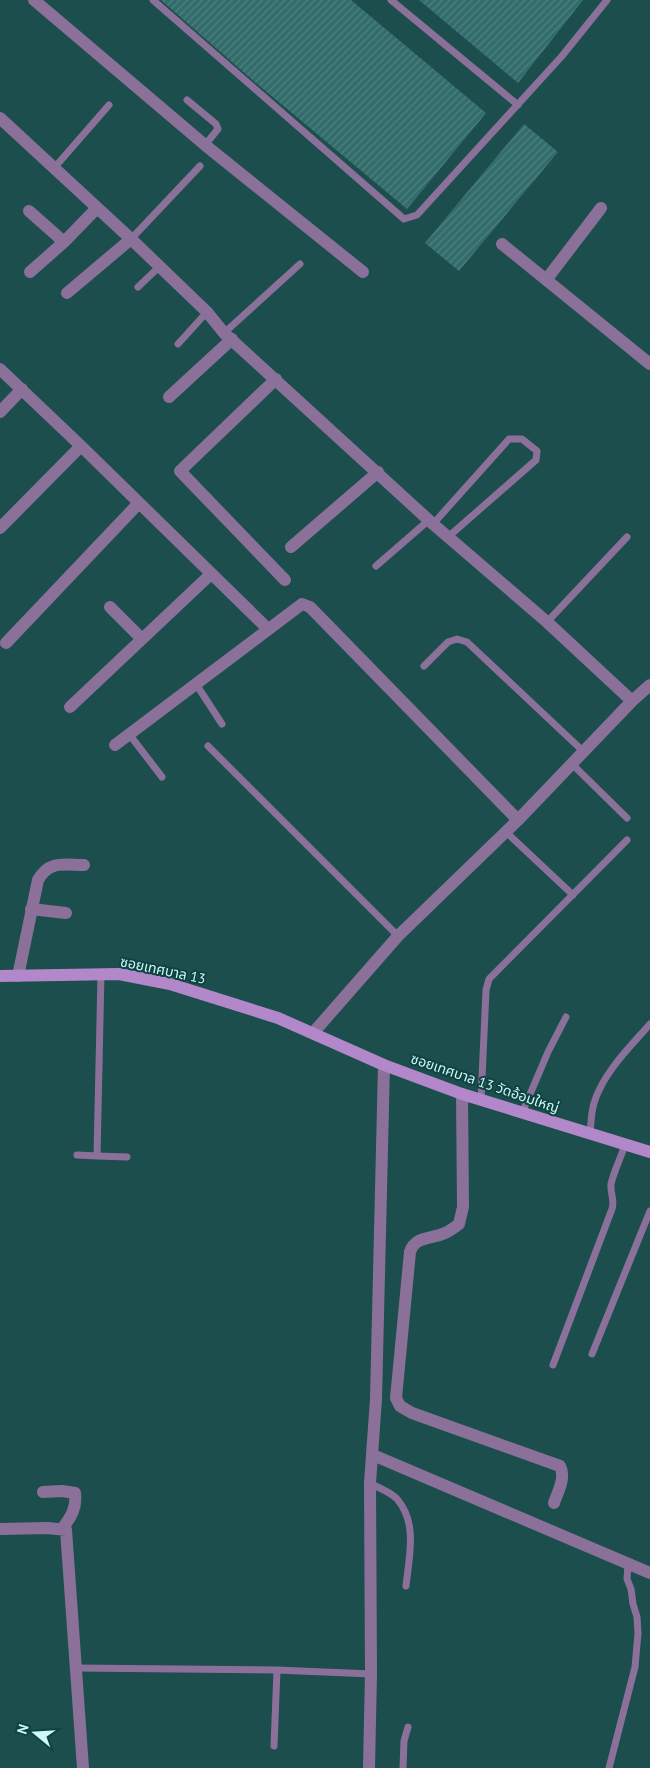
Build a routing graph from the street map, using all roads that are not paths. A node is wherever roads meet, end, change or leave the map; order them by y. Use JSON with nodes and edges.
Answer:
{"nodes":[{"id":1,"x":34,"y":0,"type":"edge"},
{"id":2,"x":153,"y":0,"type":"edge"},
{"id":3,"x":391,"y":0,"type":"edge"},
{"id":4,"x":607,"y":0,"type":"edge"},
{"id":5,"x":187,"y":100,"type":"dead end"},
{"id":6,"x":109,"y":105,"type":"dead end"},
{"id":7,"x":518,"y":105,"type":"junction"},
{"id":8,"x":0,"y":118,"type":"edge"},
{"id":9,"x":205,"y":145,"type":"junction"},
{"id":10,"x":200,"y":166,"type":"dead end"},
{"id":11,"x":55,"y":167,"type":"junction"},
{"id":12,"x":97,"y":208,"type":"junction"},
{"id":13,"x":601,"y":208,"type":"dead end"},
{"id":14,"x":29,"y":210,"type":"dead end"},
{"id":15,"x":131,"y":238,"type":"junction"},
{"id":16,"x":64,"y":242,"type":"junction"},
{"id":17,"x":502,"y":244,"type":"dead end"},
{"id":18,"x":300,"y":264,"type":"dead end"},
{"id":19,"x":159,"y":267,"type":"junction"},
{"id":20,"x":30,"y":272,"type":"dead end"},
{"id":21,"x":362,"y":272,"type":"dead end"},
{"id":22,"x":546,"y":280,"type":"junction"},
{"id":23,"x":138,"y":287,"type":"dead end"},
{"id":24,"x":67,"y":293,"type":"dead end"},
{"id":25,"x":207,"y":312,"type":"junction"},
{"id":26,"x":228,"y":336,"type":"junction"},
{"id":27,"x":178,"y":344,"type":"dead end"},
{"id":28,"x":650,"y":364,"type":"edge"},
{"id":29,"x":0,"y":369,"type":"edge"},
{"id":30,"x":276,"y":379,"type":"junction"},
{"id":31,"x":22,"y":389,"type":"junction"},
{"id":32,"x":169,"y":397,"type":"dead end"},
{"id":33,"x":0,"y":412,"type":"edge"},
{"id":34,"x":81,"y":446,"type":"junction"},
{"id":35,"x":378,"y":472,"type":"junction"},
{"id":36,"x":138,"y":504,"type":"junction"},
{"id":37,"x":431,"y":522,"type":"junction"},
{"id":38,"x":0,"y":528,"type":"edge"},
{"id":39,"x":448,"y":536,"type":"junction"},
{"id":40,"x":627,"y":537,"type":"dead end"},
{"id":41,"x":291,"y":547,"type":"dead end"},
{"id":42,"x":376,"y":566,"type":"dead end"},
{"id":43,"x":211,"y":574,"type":"junction"},
{"id":44,"x":285,"y":580,"type":"dead end"},
{"id":45,"x":110,"y":607,"type":"dead end"},
{"id":46,"x":546,"y":622,"type":"junction"},
{"id":47,"x":268,"y":629,"type":"junction"},
{"id":48,"x":142,"y":639,"type":"junction"},
{"id":49,"x":6,"y":643,"type":"dead end"},
{"id":50,"x":424,"y":666,"type":"dead end"},
{"id":51,"x":196,"y":684,"type":"junction"},
{"id":52,"x":650,"y":685,"type":"edge"},
{"id":53,"x":632,"y":701,"type":"junction"},
{"id":54,"x":70,"y":707,"type":"dead end"},
{"id":55,"x":222,"y":724,"type":"dead end"},
{"id":56,"x":129,"y":734,"type":"junction"},
{"id":57,"x":115,"y":745,"type":"dead end"},
{"id":58,"x":208,"y":746,"type":"dead end"},
{"id":59,"x":584,"y":752,"type":"junction"},
{"id":60,"x":572,"y":764,"type":"junction"},
{"id":61,"x":162,"y":777,"type":"dead end"},
{"id":62,"x":627,"y":818,"type":"dead end"},
{"id":63,"x":518,"y":820,"type":"junction"},
{"id":64,"x":506,"y":832,"type":"junction"},
{"id":65,"x":627,"y":840,"type":"dead end"},
{"id":66,"x":84,"y":865,"type":"dead end"},
{"id":67,"x":572,"y":895,"type":"junction"},
{"id":68,"x":31,"y":909,"type":"junction"},
{"id":69,"x":66,"y":913,"type":"dead end"},
{"id":70,"x":398,"y":936,"type":"junction"},
{"id":71,"x":101,"y":974,"type":"junction"},
{"id":72,"x":0,"y":976,"type":"edge"},
{"id":73,"x":18,"y":976,"type":"junction"},
{"id":74,"x":566,"y":1017,"type":"dead end"},
{"id":75,"x":650,"y":1024,"type":"edge"},
{"id":76,"x":313,"y":1033,"type":"junction"},
{"id":77,"x":384,"y":1064,"type":"junction"},
{"id":78,"x":462,"y":1094,"type":"junction"},
{"id":79,"x":481,"y":1100,"type":"junction"},
{"id":80,"x":522,"y":1113,"type":"junction"},
{"id":81,"x":590,"y":1134,"type":"junction"},
{"id":82,"x":625,"y":1145,"type":"junction"},
{"id":83,"x":650,"y":1152,"type":"edge"},
{"id":84,"x":78,"y":1156,"type":"dead end"},
{"id":85,"x":97,"y":1156,"type":"junction"},
{"id":86,"x":127,"y":1157,"type":"dead end"},
{"id":87,"x":650,"y":1211,"type":"edge"},
{"id":88,"x":592,"y":1354,"type":"dead end"},
{"id":89,"x":553,"y":1365,"type":"dead end"},
{"id":90,"x":373,"y":1455,"type":"junction"},
{"id":91,"x":370,"y":1483,"type":"junction"},
{"id":92,"x":43,"y":1492,"type":"dead end"},
{"id":93,"x":554,"y":1503,"type":"dead end"},
{"id":94,"x":0,"y":1529,"type":"edge"},
{"id":95,"x":62,"y":1529,"type":"junction"},
{"id":96,"x":628,"y":1564,"type":"junction"},
{"id":97,"x":650,"y":1573,"type":"edge"},
{"id":98,"x":406,"y":1586,"type":"dead end"},
{"id":99,"x":75,"y":1668,"type":"junction"},
{"id":100,"x":277,"y":1670,"type":"junction"},
{"id":101,"x":371,"y":1674,"type":"junction"},
{"id":102,"x":408,"y":1727,"type":"dead end"},
{"id":103,"x":274,"y":1746,"type":"dead end"},
{"id":104,"x":83,"y":1768,"type":"edge"},
{"id":105,"x":369,"y":1768,"type":"edge"},
{"id":106,"x":403,"y":1768,"type":"edge"},
{"id":107,"x":609,"y":1768,"type":"edge"}],
"edges":[{"from":1,"to":9,"type":"street"},
{"from":2,"to":7,"type":"lane"},
{"from":3,"to":7,"type":"lane"},
{"from":4,"to":7,"type":"lane"},
{"from":5,"to":9,"type":"lane"},
{"from":6,"to":11,"type":"lane"},
{"from":8,"to":11,"type":"street"},
{"from":9,"to":21,"type":"street"},
{"from":10,"to":15,"type":"lane"},
{"from":11,"to":12,"type":"street"},
{"from":12,"to":15,"type":"street"},
{"from":12,"to":16,"type":"street"},
{"from":13,"to":22,"type":"street"},
{"from":14,"to":16,"type":"street"},
{"from":15,"to":19,"type":"street"},
{"from":15,"to":24,"type":"street"},
{"from":16,"to":20,"type":"street"},
{"from":17,"to":22,"type":"street"},
{"from":18,"to":26,"type":"lane"},
{"from":19,"to":23,"type":"lane"},
{"from":19,"to":25,"type":"street"},
{"from":22,"to":28,"type":"street"},
{"from":25,"to":26,"type":"street"},
{"from":25,"to":27,"type":"lane"},
{"from":26,"to":30,"type":"street"},
{"from":26,"to":32,"type":"street"},
{"from":29,"to":31,"type":"street"},
{"from":30,"to":35,"type":"street"},
{"from":30,"to":44,"type":"street"},
{"from":31,"to":33,"type":"street"},
{"from":31,"to":34,"type":"street"},
{"from":34,"to":36,"type":"street"},
{"from":34,"to":38,"type":"street"},
{"from":35,"to":37,"type":"street"},
{"from":35,"to":41,"type":"street"},
{"from":36,"to":43,"type":"street"},
{"from":36,"to":49,"type":"street"},
{"from":37,"to":39,"type":"street"},
{"from":37,"to":39,"type":"lane"},
{"from":37,"to":42,"type":"lane"},
{"from":39,"to":46,"type":"street"},
{"from":40,"to":46,"type":"lane"},
{"from":43,"to":47,"type":"street"},
{"from":43,"to":48,"type":"street"},
{"from":45,"to":48,"type":"street"},
{"from":46,"to":53,"type":"street"},
{"from":47,"to":51,"type":"street"},
{"from":47,"to":63,"type":"street"},
{"from":48,"to":54,"type":"street"},
{"from":50,"to":59,"type":"lane"},
{"from":51,"to":55,"type":"lane"},
{"from":51,"to":56,"type":"street"},
{"from":52,"to":53,"type":"street"},
{"from":53,"to":59,"type":"street"},
{"from":56,"to":57,"type":"street"},
{"from":56,"to":61,"type":"lane"},
{"from":58,"to":70,"type":"lane"},
{"from":59,"to":60,"type":"street"},
{"from":60,"to":62,"type":"lane"},
{"from":60,"to":63,"type":"street"},
{"from":63,"to":64,"type":"street"},
{"from":64,"to":67,"type":"lane"},
{"from":64,"to":70,"type":"street"},
{"from":65,"to":67,"type":"lane"},
{"from":66,"to":68,"type":"street"},
{"from":67,"to":79,"type":"lane"},
{"from":68,"to":69,"type":"street"},
{"from":68,"to":73,"type":"street"},
{"from":70,"to":76,"type":"street"},
{"from":71,"to":73,"type":"street","name":"ซอยเทศบาล 13"},
{"from":71,"to":76,"type":"street","name":"ซอยเทศบาล 13"},
{"from":71,"to":85,"type":"lane"},
{"from":72,"to":73,"type":"street","name":"ซอยเทศบาล 13"},
{"from":74,"to":80,"type":"lane"},
{"from":75,"to":81,"type":"lane"},
{"from":76,"to":77,"type":"street","name":"ซอยเทศบาล 13 วัดอ้อมใหญ่"},
{"from":77,"to":78,"type":"street","name":"ซอยเทศบาล 13 วัดอ้อมใหญ่"},
{"from":77,"to":90,"type":"street"},
{"from":78,"to":79,"type":"street","name":"ซอยเทศบาล 13 วัดอ้อมใหญ่"},
{"from":78,"to":93,"type":"street"},
{"from":79,"to":80,"type":"street","name":"ซอยเทศบาล 13 วัดอ้อมใหญ่"},
{"from":80,"to":81,"type":"street","name":"ซอยเทศบาล 13 วัดอ้อมใหญ่"},
{"from":81,"to":82,"type":"street","name":"ซอยเทศบาล 13 วัดอ้อมใหญ่"},
{"from":82,"to":83,"type":"street","name":"ซอยเทศบาล 13 วัดอ้อมใหญ่"},
{"from":82,"to":89,"type":"lane"},
{"from":84,"to":85,"type":"lane"},
{"from":85,"to":86,"type":"lane"},
{"from":87,"to":88,"type":"lane"},
{"from":90,"to":91,"type":"street"},
{"from":90,"to":96,"type":"street"},
{"from":91,"to":98,"type":"lane"},
{"from":91,"to":101,"type":"street"},
{"from":92,"to":95,"type":"street"},
{"from":94,"to":95,"type":"street"},
{"from":95,"to":99,"type":"street"},
{"from":96,"to":97,"type":"street"},
{"from":96,"to":107,"type":"lane"},
{"from":99,"to":100,"type":"lane"},
{"from":99,"to":104,"type":"street"},
{"from":100,"to":101,"type":"lane"},
{"from":100,"to":103,"type":"lane"},
{"from":101,"to":105,"type":"street"},
{"from":102,"to":106,"type":"lane"}]}
